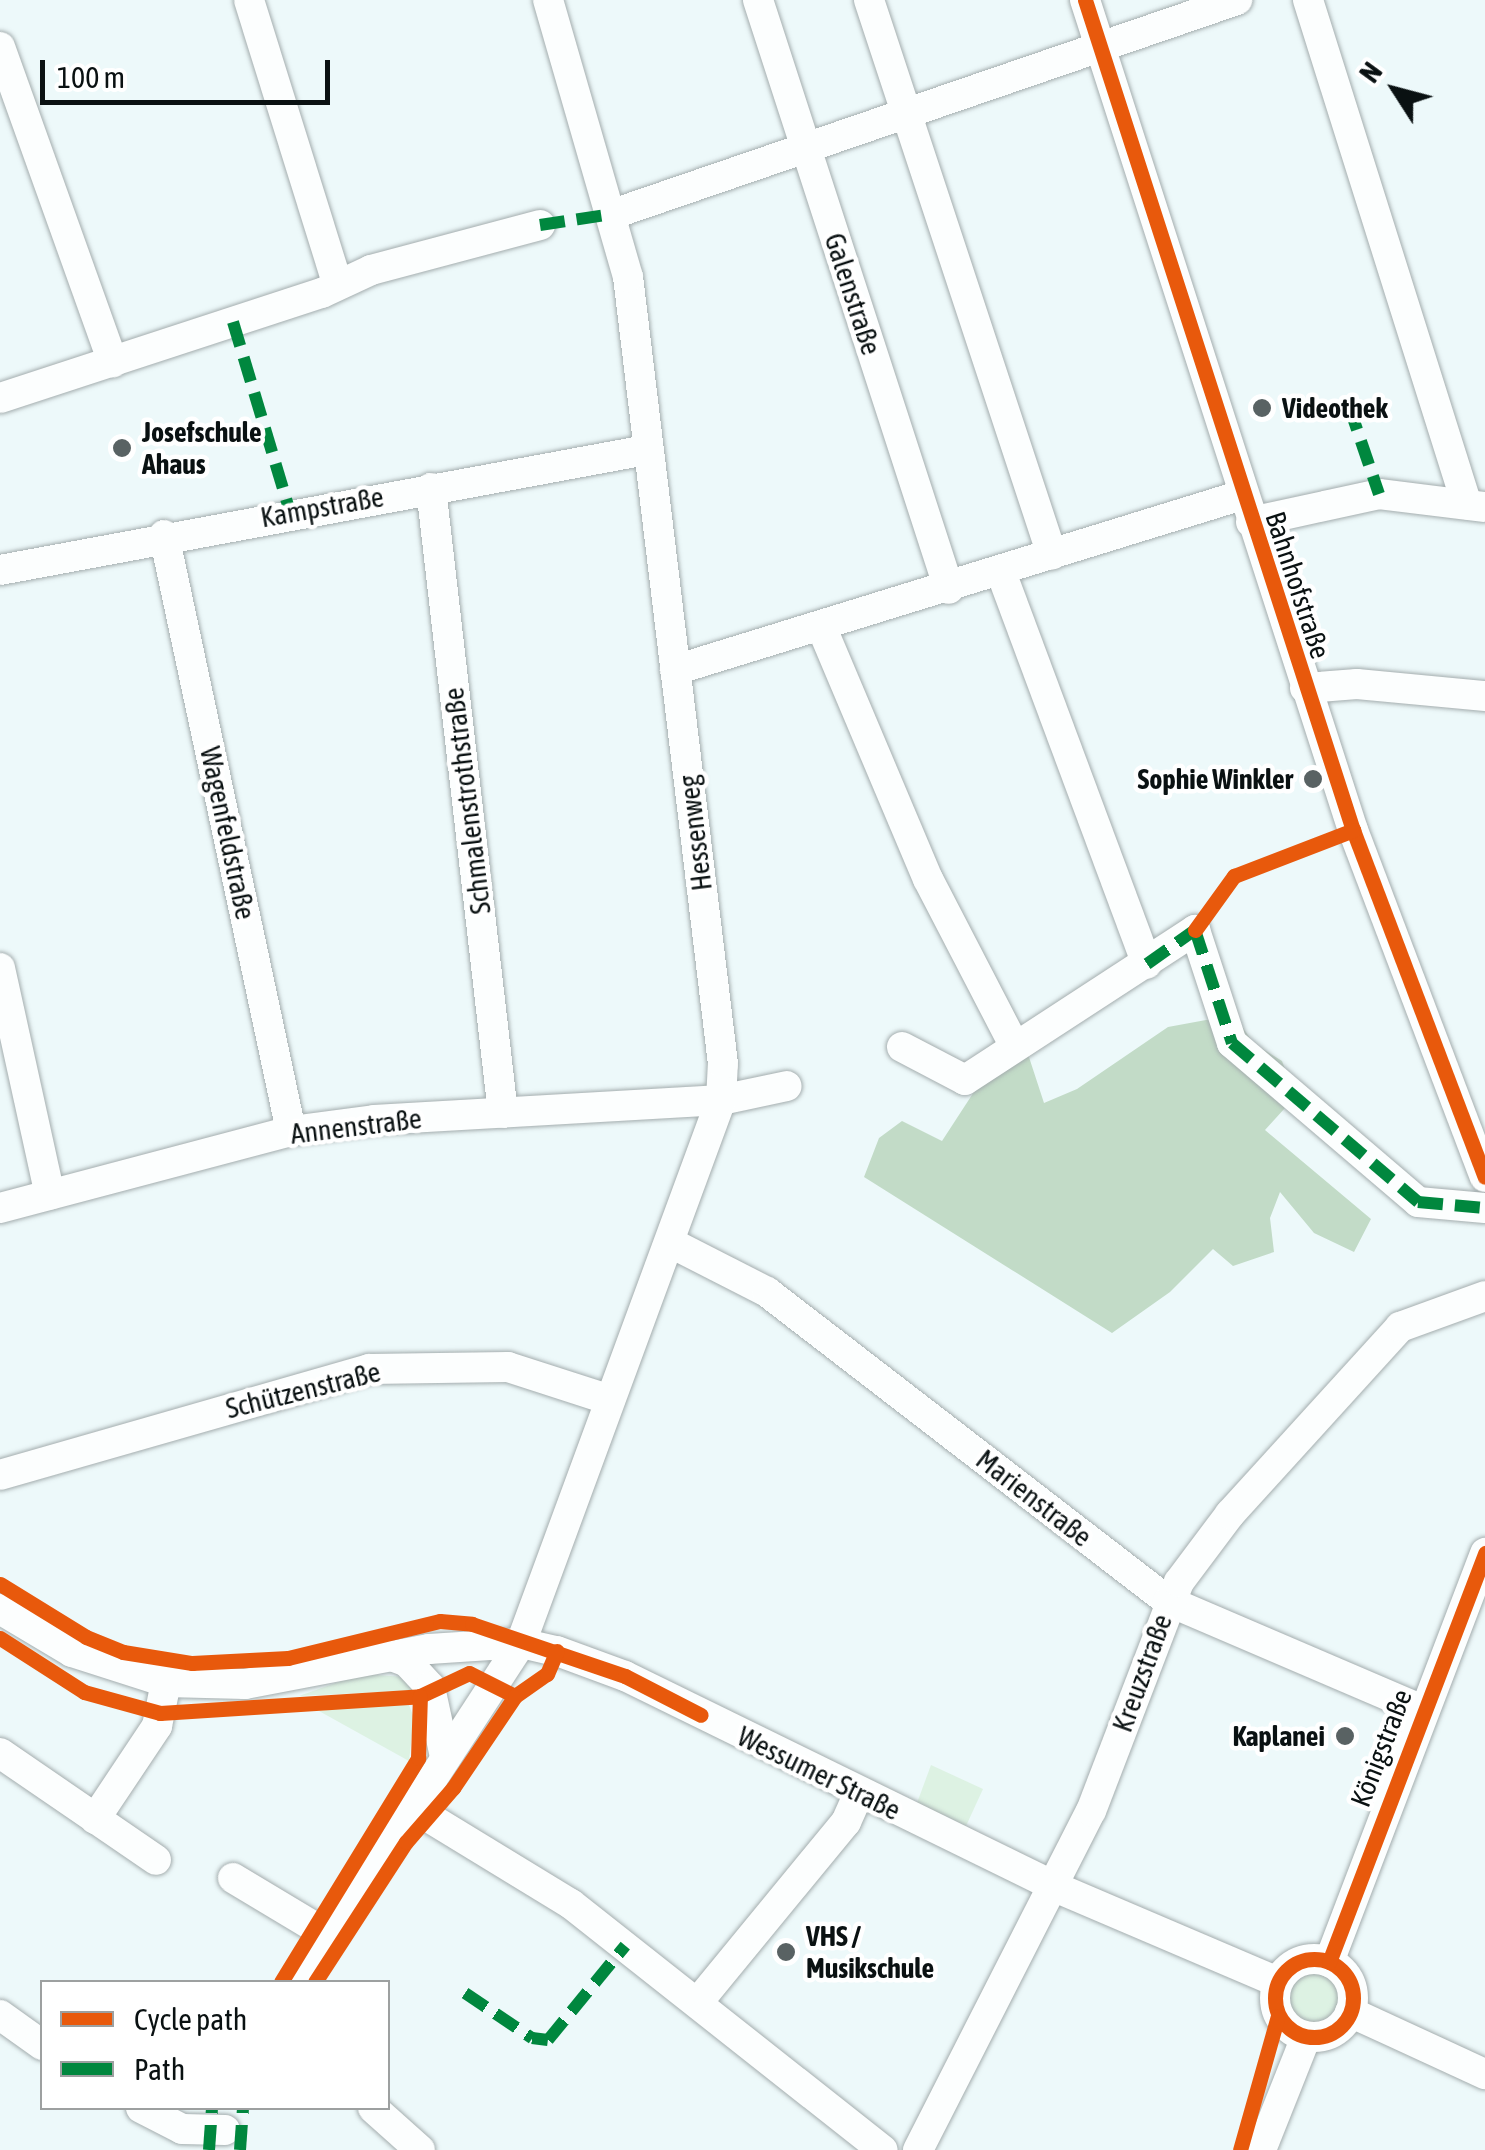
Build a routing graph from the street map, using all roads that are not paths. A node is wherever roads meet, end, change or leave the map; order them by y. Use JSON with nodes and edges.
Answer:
{"nodes":[{"id":1,"x":249,"y":0,"type":"edge"},
{"id":2,"x":548,"y":0,"type":"edge"},
{"id":3,"x":758,"y":0,"type":"edge"},
{"id":4,"x":869,"y":0,"type":"edge"},
{"id":5,"x":1085,"y":0,"type":"edge"},
{"id":6,"x":1237,"y":0,"type":"edge"},
{"id":7,"x":1308,"y":0,"type":"edge"},
{"id":8,"x":0,"y":46,"type":"edge"},
{"id":9,"x":1100,"y":48,"type":"junction"},
{"id":10,"x":907,"y":116,"type":"junction"},
{"id":11,"x":807,"y":150,"type":"junction"},
{"id":12,"x":614,"y":214,"type":"junction"},
{"id":13,"x":540,"y":225,"type":"dead end"},
{"id":14,"x":337,"y":283,"type":"junction"},
{"id":15,"x":113,"y":362,"type":"junction"},
{"id":16,"x":0,"y":398,"type":"edge"},
{"id":17,"x":646,"y":450,"type":"junction"},
{"id":18,"x":432,"y":488,"type":"junction"},
{"id":19,"x":1476,"y":506,"type":"edge"},
{"id":20,"x":1246,"y":509,"type":"junction"},
{"id":21,"x":164,"y":535,"type":"junction"},
{"id":22,"x":1052,"y":556,"type":"junction"},
{"id":23,"x":0,"y":570,"type":"edge"},
{"id":24,"x":1001,"y":572,"type":"junction"},
{"id":25,"x":948,"y":589,"type":"junction"},
{"id":26,"x":821,"y":626,"type":"junction"},
{"id":27,"x":675,"y":670,"type":"junction"},
{"id":28,"x":1306,"y":688,"type":"junction"},
{"id":29,"x":1485,"y":696,"type":"edge"},
{"id":30,"x":1147,"y":964,"type":"junction"},
{"id":31,"x":0,"y":968,"type":"edge"},
{"id":32,"x":902,"y":1047,"type":"dead end"},
{"id":33,"x":1015,"y":1048,"type":"junction"},
{"id":34,"x":787,"y":1086,"type":"dead end"},
{"id":35,"x":722,"y":1100,"type":"junction"},
{"id":36,"x":503,"y":1113,"type":"junction"},
{"id":37,"x":291,"y":1131,"type":"junction"},
{"id":38,"x":1485,"y":1177,"type":"edge"},
{"id":39,"x":50,"y":1195,"type":"junction"},
{"id":40,"x":0,"y":1208,"type":"edge"},
{"id":41,"x":1485,"y":1208,"type":"edge"},
{"id":42,"x":671,"y":1243,"type":"junction"},
{"id":43,"x":1485,"y":1296,"type":"edge"},
{"id":44,"x":610,"y":1400,"type":"junction"},
{"id":45,"x":0,"y":1475,"type":"edge"},
{"id":46,"x":1485,"y":1554,"type":"edge"},
{"id":47,"x":1168,"y":1601,"type":"junction"},
{"id":48,"x":0,"y":1609,"type":"edge"},
{"id":49,"x":521,"y":1643,"type":"junction"},
{"id":50,"x":390,"y":1655,"type":"junction"},
{"id":51,"x":166,"y":1682,"type":"junction"},
{"id":52,"x":1422,"y":1710,"type":"junction"},
{"id":53,"x":0,"y":1754,"type":"edge"},
{"id":54,"x":445,"y":1757,"type":"junction"},
{"id":55,"x":860,"y":1793,"type":"junction"},
{"id":56,"x":412,"y":1807,"type":"junction"},
{"id":57,"x":96,"y":1818,"type":"junction"},
{"id":58,"x":156,"y":1860,"type":"dead end"},
{"id":59,"x":233,"y":1878,"type":"dead end"},
{"id":60,"x":1055,"y":1887,"type":"junction"},
{"id":61,"x":328,"y":1934,"type":"junction"},
{"id":62,"x":1329,"y":1962,"type":"junction"},
{"id":63,"x":301,"y":1980,"type":"edge"},
{"id":64,"x":1278,"y":1982,"type":"junction"},
{"id":65,"x":698,"y":2002,"type":"junction"},
{"id":66,"x":1350,"y":2012,"type":"junction"},
{"id":67,"x":0,"y":2015,"type":"edge"},
{"id":68,"x":1306,"y":2037,"type":"junction"},
{"id":69,"x":40,"y":2044,"type":"edge"},
{"id":70,"x":1485,"y":2074,"type":"edge"},
{"id":71,"x":145,"y":2110,"type":"edge"},
{"id":72,"x":375,"y":2110,"type":"edge"},
{"id":73,"x":227,"y":2129,"type":"edge"},
{"id":74,"x":420,"y":2150,"type":"edge"},
{"id":75,"x":883,"y":2150,"type":"edge"},
{"id":76,"x":918,"y":2150,"type":"edge"},
{"id":77,"x":1261,"y":2150,"type":"edge"}],
"edges":[{"from":1,"to":14,"type":"street"},
{"from":2,"to":12,"type":"street","name":"Hessenweg"},
{"from":3,"to":11,"type":"street","name":"Galenstraße"},
{"from":4,"to":10,"type":"street"},
{"from":5,"to":9,"type":"street","name":"Bahnhofstraße"},
{"from":6,"to":9,"type":"street"},
{"from":7,"to":19,"type":"street"},
{"from":8,"to":15,"type":"street"},
{"from":9,"to":10,"type":"street"},
{"from":9,"to":20,"type":"street","name":"Bahnhofstraße"},
{"from":10,"to":11,"type":"street"},
{"from":10,"to":22,"type":"street"},
{"from":11,"to":12,"type":"street"},
{"from":11,"to":25,"type":"street","name":"Galenstraße"},
{"from":12,"to":17,"type":"street","name":"Hessenweg"},
{"from":13,"to":14,"type":"street"},
{"from":14,"to":15,"type":"street"},
{"from":15,"to":16,"type":"street"},
{"from":17,"to":18,"type":"street","name":"Kampstraße"},
{"from":17,"to":27,"type":"street","name":"Hessenweg"},
{"from":18,"to":21,"type":"street","name":"Kampstraße"},
{"from":18,"to":36,"type":"street","name":"Schmalenstrothstraße"},
{"from":19,"to":20,"type":"street"},
{"from":20,"to":22,"type":"street"},
{"from":20,"to":28,"type":"street","name":"Bahnhofstraße"},
{"from":21,"to":23,"type":"street","name":"Kampstraße"},
{"from":21,"to":37,"type":"street","name":"Wagenfeldstraße"},
{"from":22,"to":24,"type":"street"},
{"from":24,"to":25,"type":"street"},
{"from":24,"to":30,"type":"street"},
{"from":25,"to":26,"type":"street"},
{"from":26,"to":27,"type":"street"},
{"from":26,"to":33,"type":"street"},
{"from":27,"to":35,"type":"street","name":"Hessenweg"},
{"from":28,"to":29,"type":"street"},
{"from":28,"to":38,"type":"street","name":"Bahnhofstraße"},
{"from":30,"to":33,"type":"street"},
{"from":30,"to":41,"type":"street"},
{"from":31,"to":39,"type":"street"},
{"from":32,"to":33,"type":"street"},
{"from":34,"to":35,"type":"street","name":"Annenstraße"},
{"from":35,"to":36,"type":"street","name":"Annenstraße"},
{"from":35,"to":42,"type":"street","name":"Hessenweg"},
{"from":36,"to":37,"type":"street","name":"Annenstraße"},
{"from":37,"to":39,"type":"street","name":"Annenstraße"},
{"from":39,"to":40,"type":"street","name":"Annenstraße"},
{"from":42,"to":44,"type":"street","name":"Hessenweg"},
{"from":42,"to":47,"type":"street","name":"Marienstraße"},
{"from":43,"to":47,"type":"street","name":"Kreuzstraße"},
{"from":44,"to":45,"type":"street","name":"Schützenstraße"},
{"from":44,"to":49,"type":"street","name":"Hessenweg"},
{"from":46,"to":52,"type":"street","name":"Königstraße"},
{"from":47,"to":52,"type":"street","name":"Marienstraße"},
{"from":47,"to":60,"type":"street","name":"Kreuzstraße"},
{"from":48,"to":51,"type":"street","name":"Wessumer Straße"},
{"from":49,"to":50,"type":"street","name":"Wessumer Straße"},
{"from":49,"to":54,"type":"street","name":"Hessenweg"},
{"from":49,"to":55,"type":"street","name":"Wessumer Straße"},
{"from":50,"to":51,"type":"street","name":"Wessumer Straße"},
{"from":50,"to":54,"type":"street"},
{"from":51,"to":57,"type":"street"},
{"from":52,"to":62,"type":"street","name":"Königstraße"},
{"from":53,"to":57,"type":"street"},
{"from":54,"to":56,"type":"street","name":"Hessenweg"},
{"from":55,"to":60,"type":"street","name":"Wessumer Straße"},
{"from":55,"to":65,"type":"street"},
{"from":56,"to":61,"type":"street","name":"Hessenweg"},
{"from":56,"to":65,"type":"street"},
{"from":57,"to":58,"type":"street"},
{"from":59,"to":61,"type":"street"},
{"from":60,"to":64,"type":"street","name":"Wessumer Straße"},
{"from":60,"to":76,"type":"street","name":"Kreuzstraße"},
{"from":61,"to":63,"type":"street","name":"Hessenweg"},
{"from":62,"to":64,"type":"street"},
{"from":62,"to":66,"type":"street"},
{"from":64,"to":68,"type":"street"},
{"from":65,"to":75,"type":"street"},
{"from":66,"to":68,"type":"street"},
{"from":66,"to":70,"type":"street"},
{"from":67,"to":69,"type":"street"},
{"from":68,"to":77,"type":"street"},
{"from":71,"to":73,"type":"street"},
{"from":72,"to":74,"type":"street"}]}
